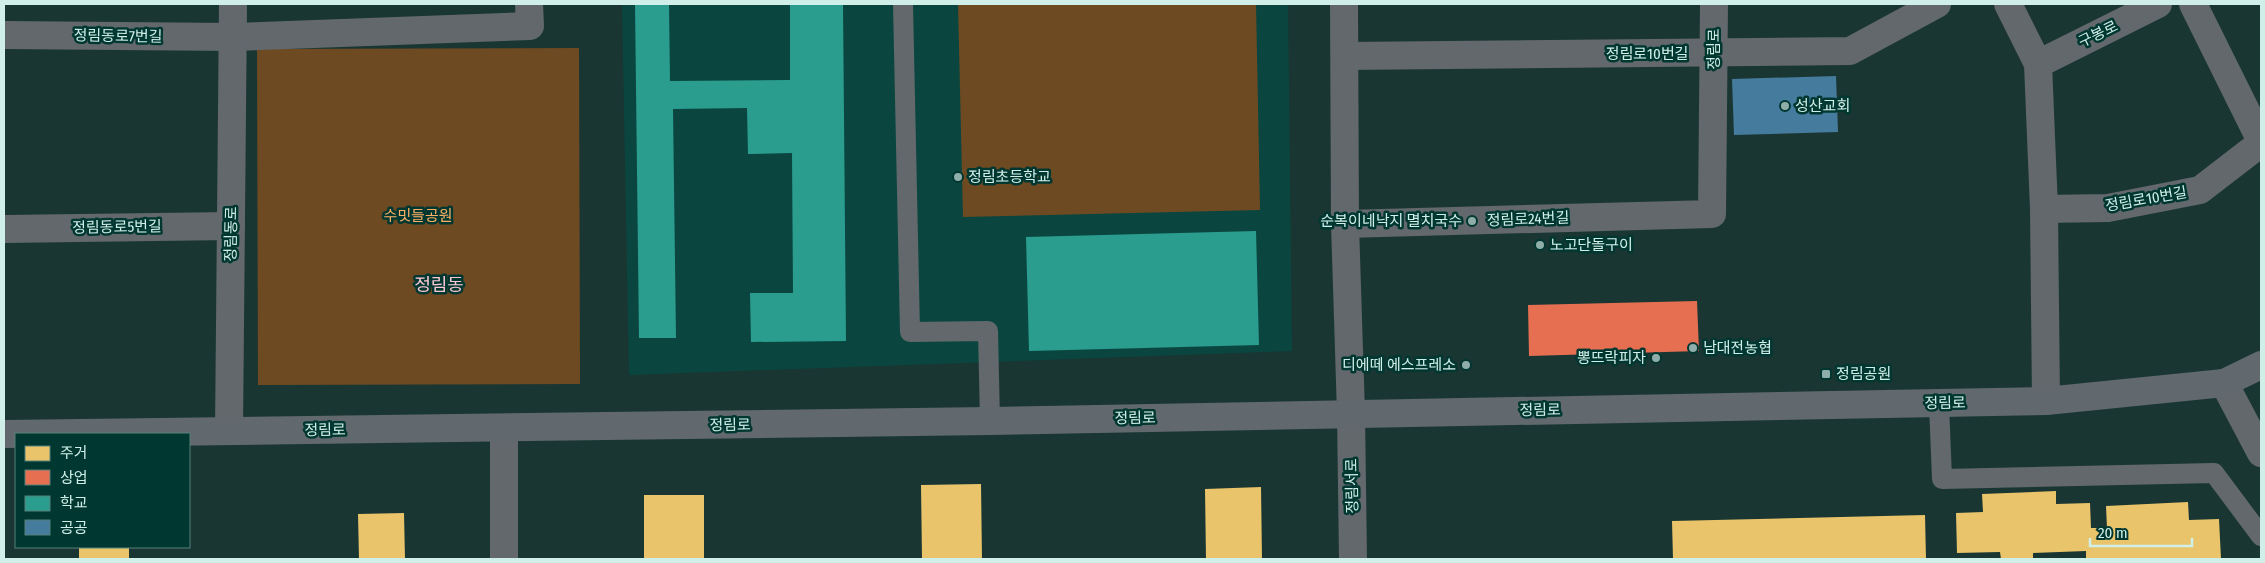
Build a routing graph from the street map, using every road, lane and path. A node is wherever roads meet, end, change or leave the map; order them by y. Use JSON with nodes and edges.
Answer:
{"nodes":[{"id":1,"x":233,"y":4,"type":"edge"},
{"id":2,"x":903,"y":4,"type":"edge"},
{"id":3,"x":1344,"y":4,"type":"edge"},
{"id":4,"x":1714,"y":4,"type":"edge"},
{"id":5,"x":1937,"y":4,"type":"edge"},
{"id":6,"x":2008,"y":4,"type":"edge"},
{"id":7,"x":2158,"y":4,"type":"edge"},
{"id":8,"x":2193,"y":4,"type":"edge"},
{"id":9,"x":530,"y":15,"type":"edge"},
{"id":10,"x":4,"y":34,"type":"edge"},
{"id":11,"x":233,"y":37,"type":"junction"},
{"id":12,"x":1714,"y":53,"type":"junction"},
{"id":13,"x":1345,"y":56,"type":"junction"},
{"id":14,"x":2038,"y":64,"type":"junction"},
{"id":15,"x":2261,"y":142,"type":"edge"},
{"id":16,"x":2044,"y":209,"type":"junction"},
{"id":17,"x":1712,"y":214,"type":"joint"},
{"id":18,"x":1345,"y":224,"type":"junction"},
{"id":19,"x":231,"y":226,"type":"junction"},
{"id":20,"x":4,"y":228,"type":"edge"},
{"id":21,"x":2261,"y":364,"type":"edge"},
{"id":22,"x":2224,"y":383,"type":"junction"},
{"id":23,"x":2046,"y":401,"type":"junction"},
{"id":24,"x":1939,"y":404,"type":"junction"},
{"id":25,"x":1351,"y":413,"type":"junction"},
{"id":26,"x":990,"y":421,"type":"junction"},
{"id":27,"x":504,"y":428,"type":"junction"},
{"id":28,"x":229,"y":431,"type":"junction"},
{"id":29,"x":79,"y":433,"type":"edge"},
{"id":30,"x":2261,"y":453,"type":"edge"},
{"id":31,"x":2261,"y":536,"type":"edge"},
{"id":32,"x":504,"y":559,"type":"edge"},
{"id":33,"x":1353,"y":559,"type":"edge"}],
"edges":[{"from":1,"to":11,"type":"street","name":"정림동로"},
{"from":2,"to":26,"type":"lane"},
{"from":3,"to":13,"type":"street"},
{"from":4,"to":12,"type":"street","name":"정림로"},
{"from":5,"to":12,"type":"street","name":"정림로10번길"},
{"from":6,"to":14,"type":"street"},
{"from":7,"to":14,"type":"street","name":"구봉로"},
{"from":8,"to":15,"type":"street","name":"정림로10번길"},
{"from":9,"to":11,"type":"street"},
{"from":10,"to":11,"type":"street","name":"정림동로7번길"},
{"from":11,"to":19,"type":"street","name":"정림동로"},
{"from":12,"to":13,"type":"street","name":"정림로10번길"},
{"from":12,"to":17,"type":"street","name":"정림로"},
{"from":13,"to":18,"type":"street"},
{"from":14,"to":16,"type":"street"},
{"from":15,"to":16,"type":"street","name":"정림로10번길"},
{"from":16,"to":23,"type":"street"},
{"from":17,"to":18,"type":"street","name":"정림로24번길"},
{"from":18,"to":25,"type":"street"},
{"from":19,"to":20,"type":"street","name":"정림동로5번길"},
{"from":19,"to":28,"type":"street","name":"정림동로"},
{"from":21,"to":22,"type":"main road","name":"정림로"},
{"from":22,"to":23,"type":"main road","name":"정림로"},
{"from":22,"to":30,"type":"street"},
{"from":23,"to":24,"type":"main road","name":"정림로"},
{"from":24,"to":25,"type":"main road","name":"정림로"},
{"from":24,"to":31,"type":"lane"},
{"from":25,"to":26,"type":"main road","name":"정림로"},
{"from":25,"to":33,"type":"street","name":"정림서로"},
{"from":26,"to":27,"type":"main road","name":"정림로"},
{"from":27,"to":28,"type":"main road","name":"정림로"},
{"from":27,"to":32,"type":"street"},
{"from":28,"to":29,"type":"main road","name":"정림로"}]}
